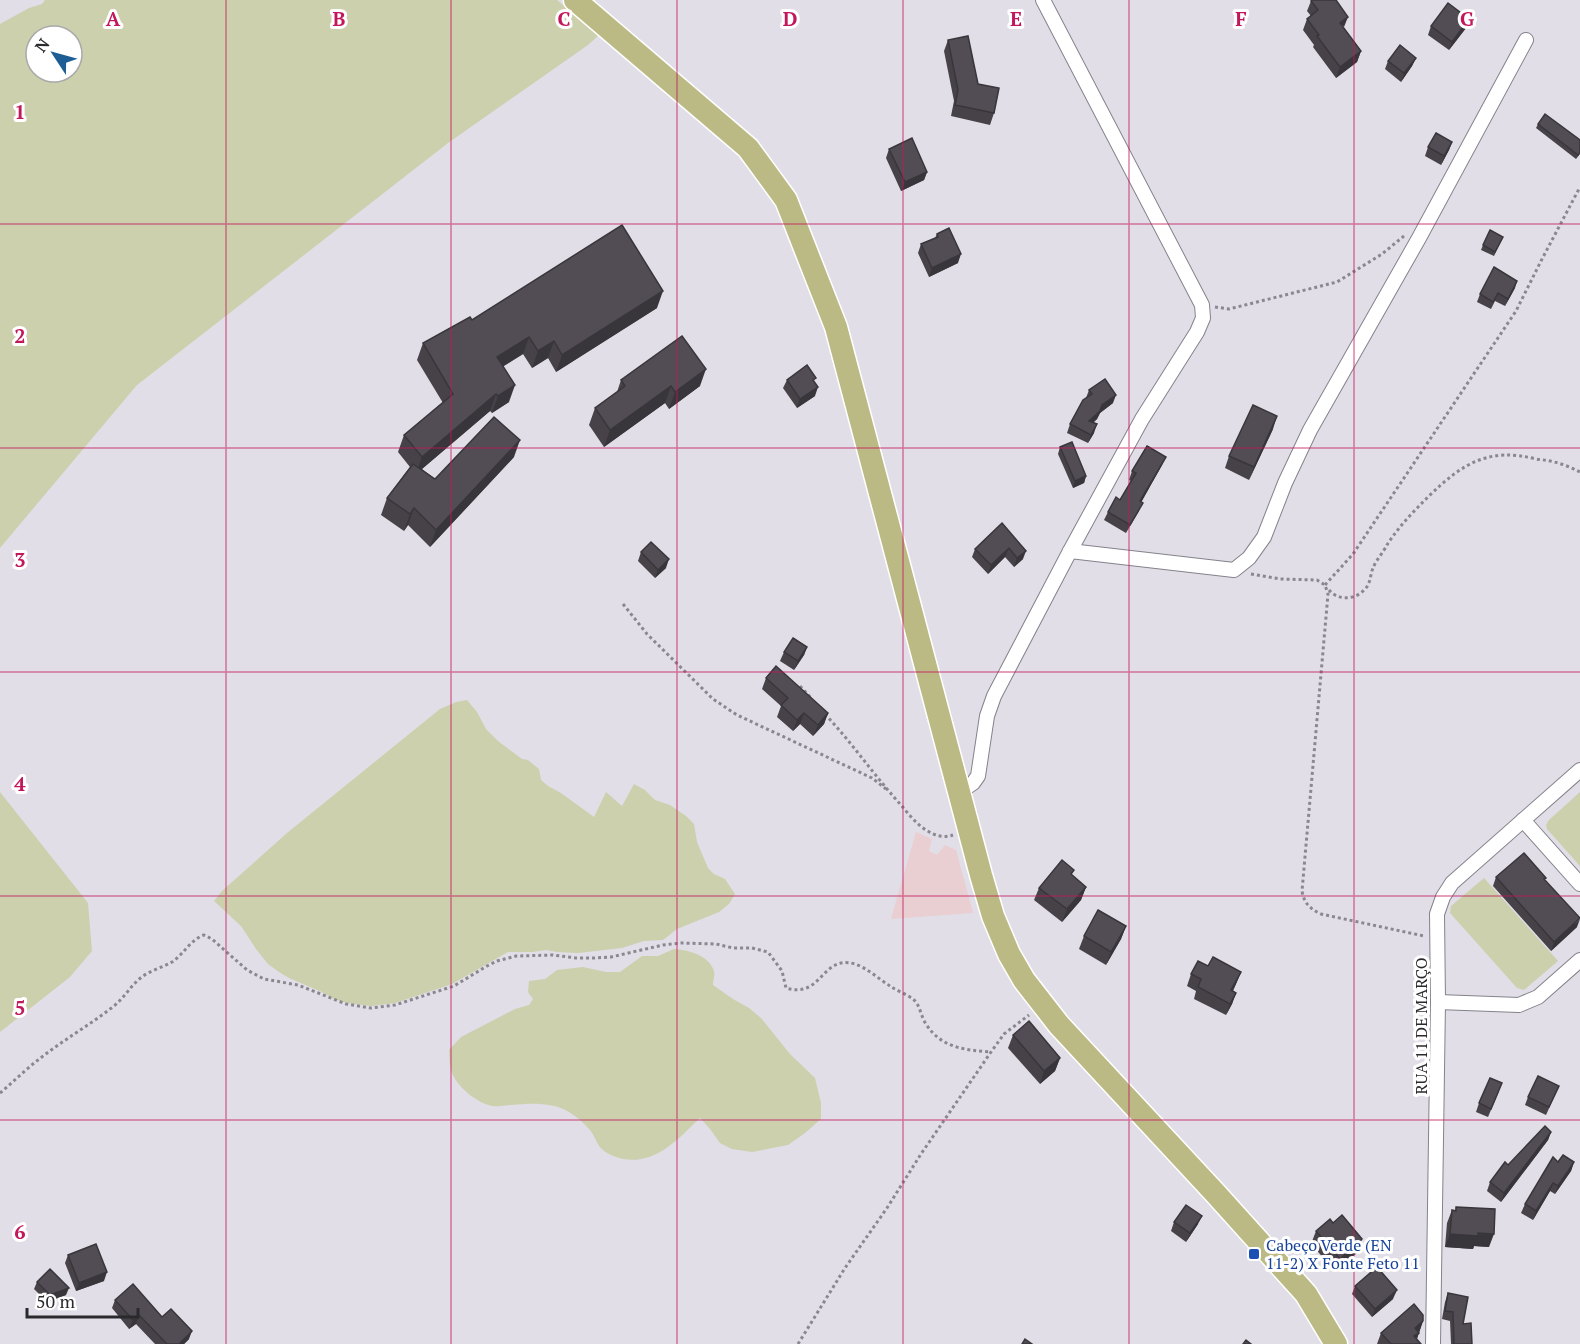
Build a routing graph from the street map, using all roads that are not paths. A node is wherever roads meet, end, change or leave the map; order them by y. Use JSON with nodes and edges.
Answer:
{"nodes":[{"id":1,"x":575,"y":0,"type":"edge"},
{"id":2,"x":1042,"y":0,"type":"edge"},
{"id":3,"x":1527,"y":40,"type":"dead end"},
{"id":4,"x":1070,"y":551,"type":"junction"},
{"id":5,"x":1580,"y":770,"type":"edge"},
{"id":6,"x":960,"y":792,"type":"junction"},
{"id":7,"x":1523,"y":820,"type":"junction"},
{"id":8,"x":1580,"y":884,"type":"edge"},
{"id":9,"x":1580,"y":960,"type":"edge"},
{"id":10,"x":1438,"y":1002,"type":"junction"},
{"id":11,"x":1335,"y":1342,"type":"edge"},
{"id":12,"x":1433,"y":1344,"type":"edge"}],
"edges":[{"from":1,"to":6,"type":"main road"},
{"from":2,"to":4,"type":"street"},
{"from":3,"to":4,"type":"street"},
{"from":4,"to":6,"type":"street"},
{"from":5,"to":7,"type":"street","name":"RUA 11 DE MARÇO"},
{"from":6,"to":11,"type":"main road"},
{"from":7,"to":8,"type":"street"},
{"from":7,"to":10,"type":"street","name":"RUA 11 DE MARÇO"},
{"from":9,"to":10,"type":"street"},
{"from":10,"to":12,"type":"street","name":"RUA 11 DE MARÇO"}]}
